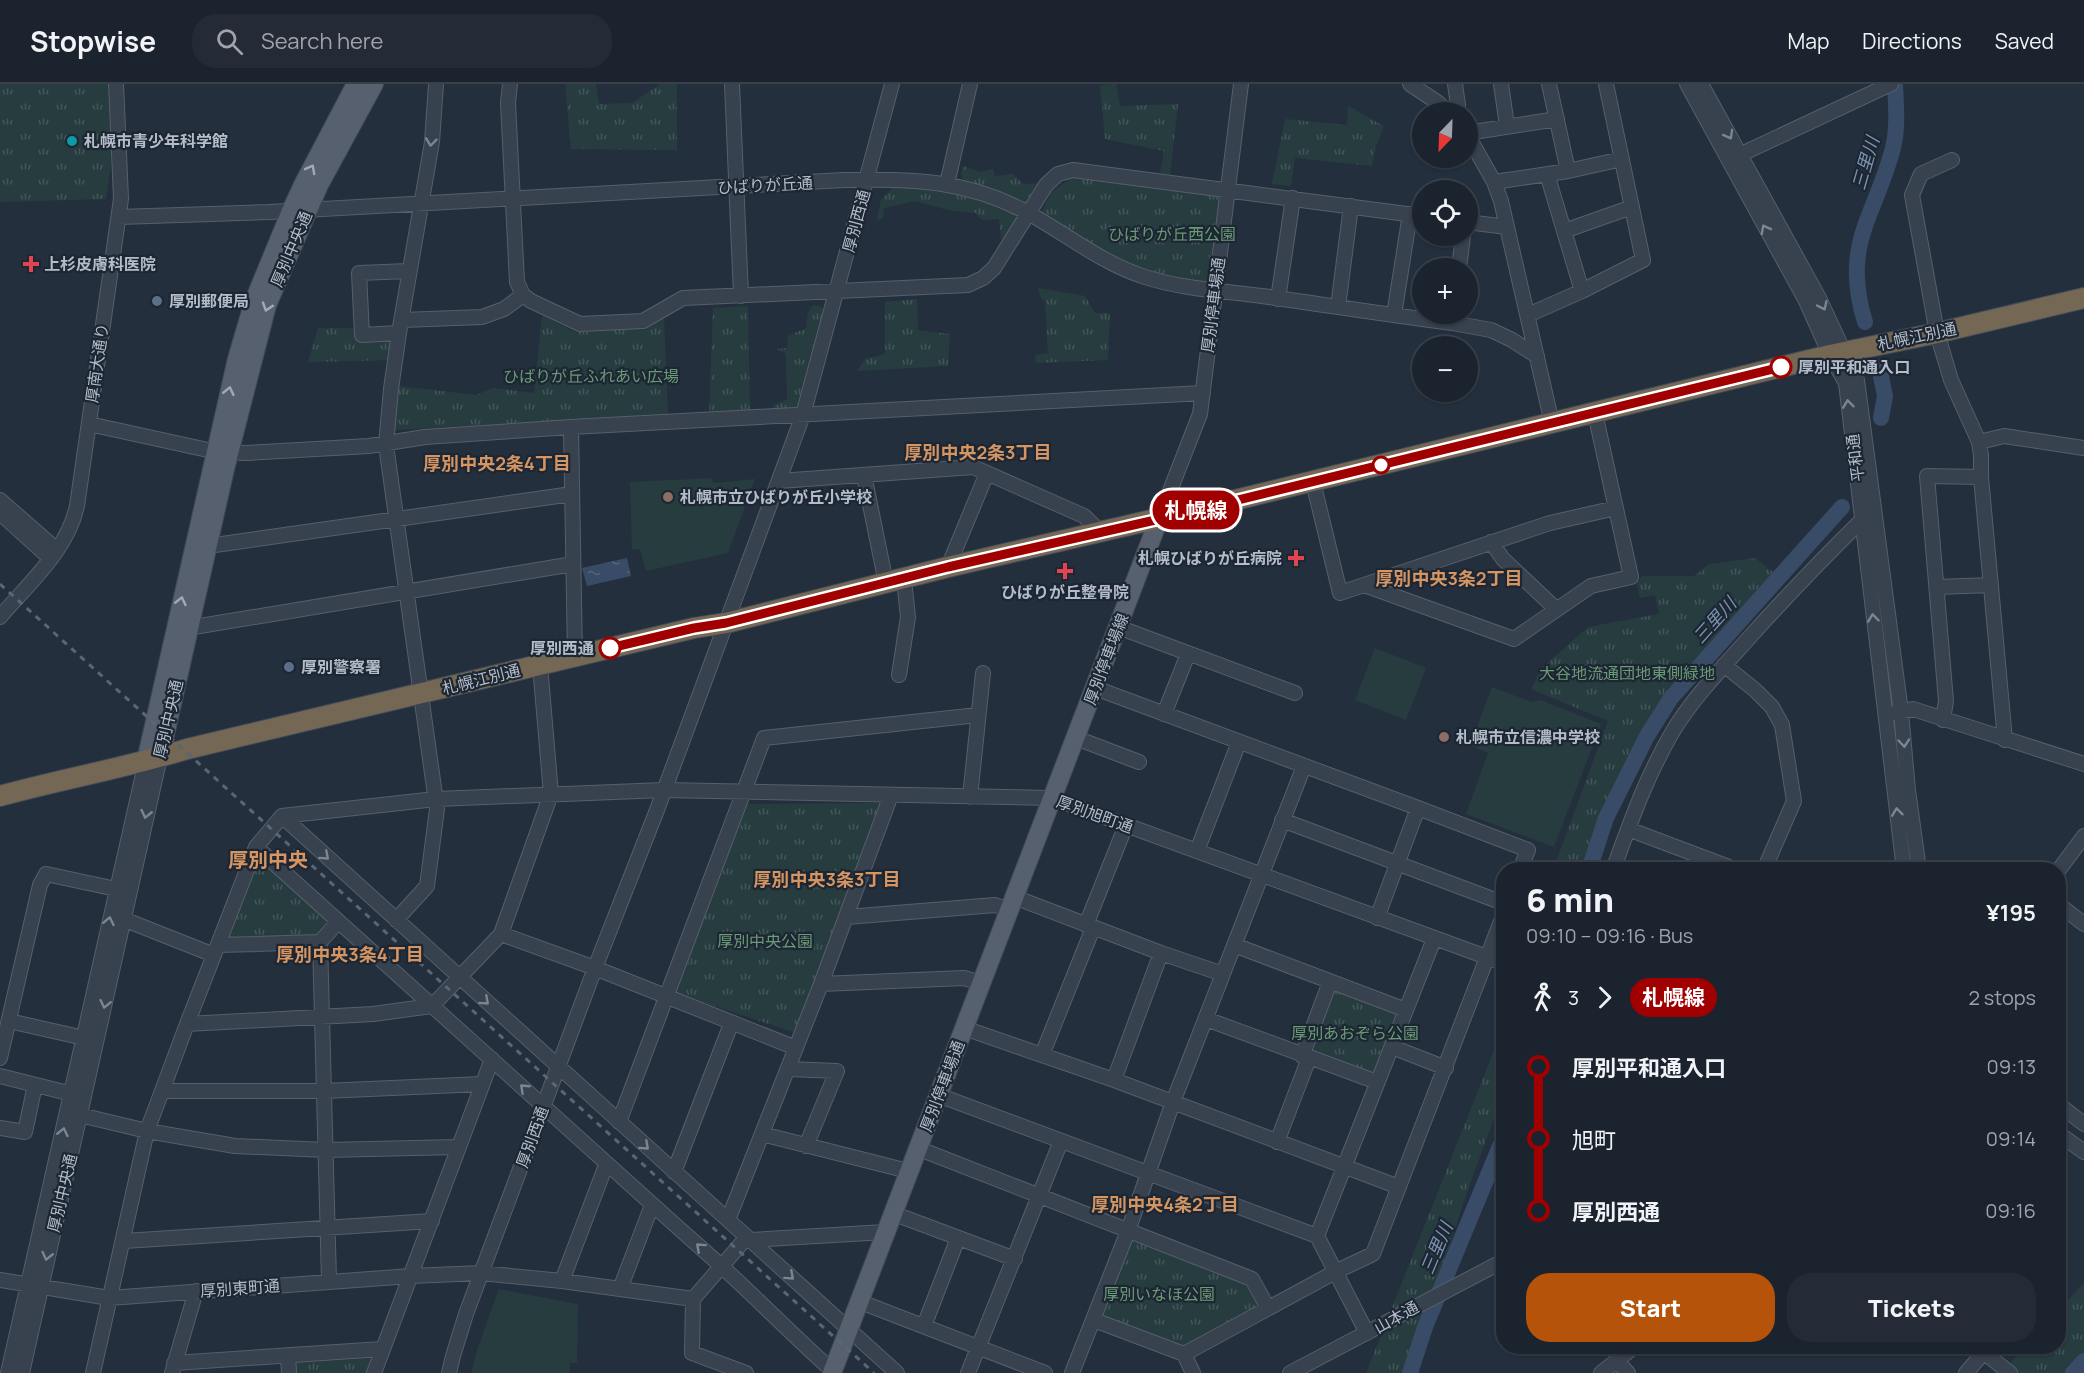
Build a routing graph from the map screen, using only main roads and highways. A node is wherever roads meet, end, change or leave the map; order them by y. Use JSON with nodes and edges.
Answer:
{"nodes":[{"id":1,"x":356,"y":84,"type":"edge"},
{"id":2,"x":374,"y":84,"type":"edge"},
{"id":3,"x":299,"y":210,"type":"junction"},
{"id":4,"x":2083,"y":302,"type":"edge"},
{"id":5,"x":1159,"y":519,"type":"junction"},
{"id":6,"x":153,"y":759,"type":"junction"},
{"id":7,"x":0,"y":796,"type":"edge"},
{"id":8,"x":1052,"y":798,"type":"joint"},
{"id":9,"x":833,"y":1372,"type":"edge"}],
"edges":[{"from":3,"to":1,"type":"main road","name":"厚別中央通","one_way":true},
{"from":2,"to":3,"type":"main road","name":"厚別中央通"},
{"from":3,"to":6,"type":"main road","name":"厚別中央通"},
{"from":4,"to":5,"type":"highway","name":"札幌江別通"},
{"from":5,"to":6,"type":"highway","name":"札幌江別通"},
{"from":5,"to":8,"type":"main road","name":"厚別停車場線"},
{"from":6,"to":7,"type":"highway","name":"札幌江別通"},
{"from":8,"to":9,"type":"main road","name":"厚別停車場通"}]}
